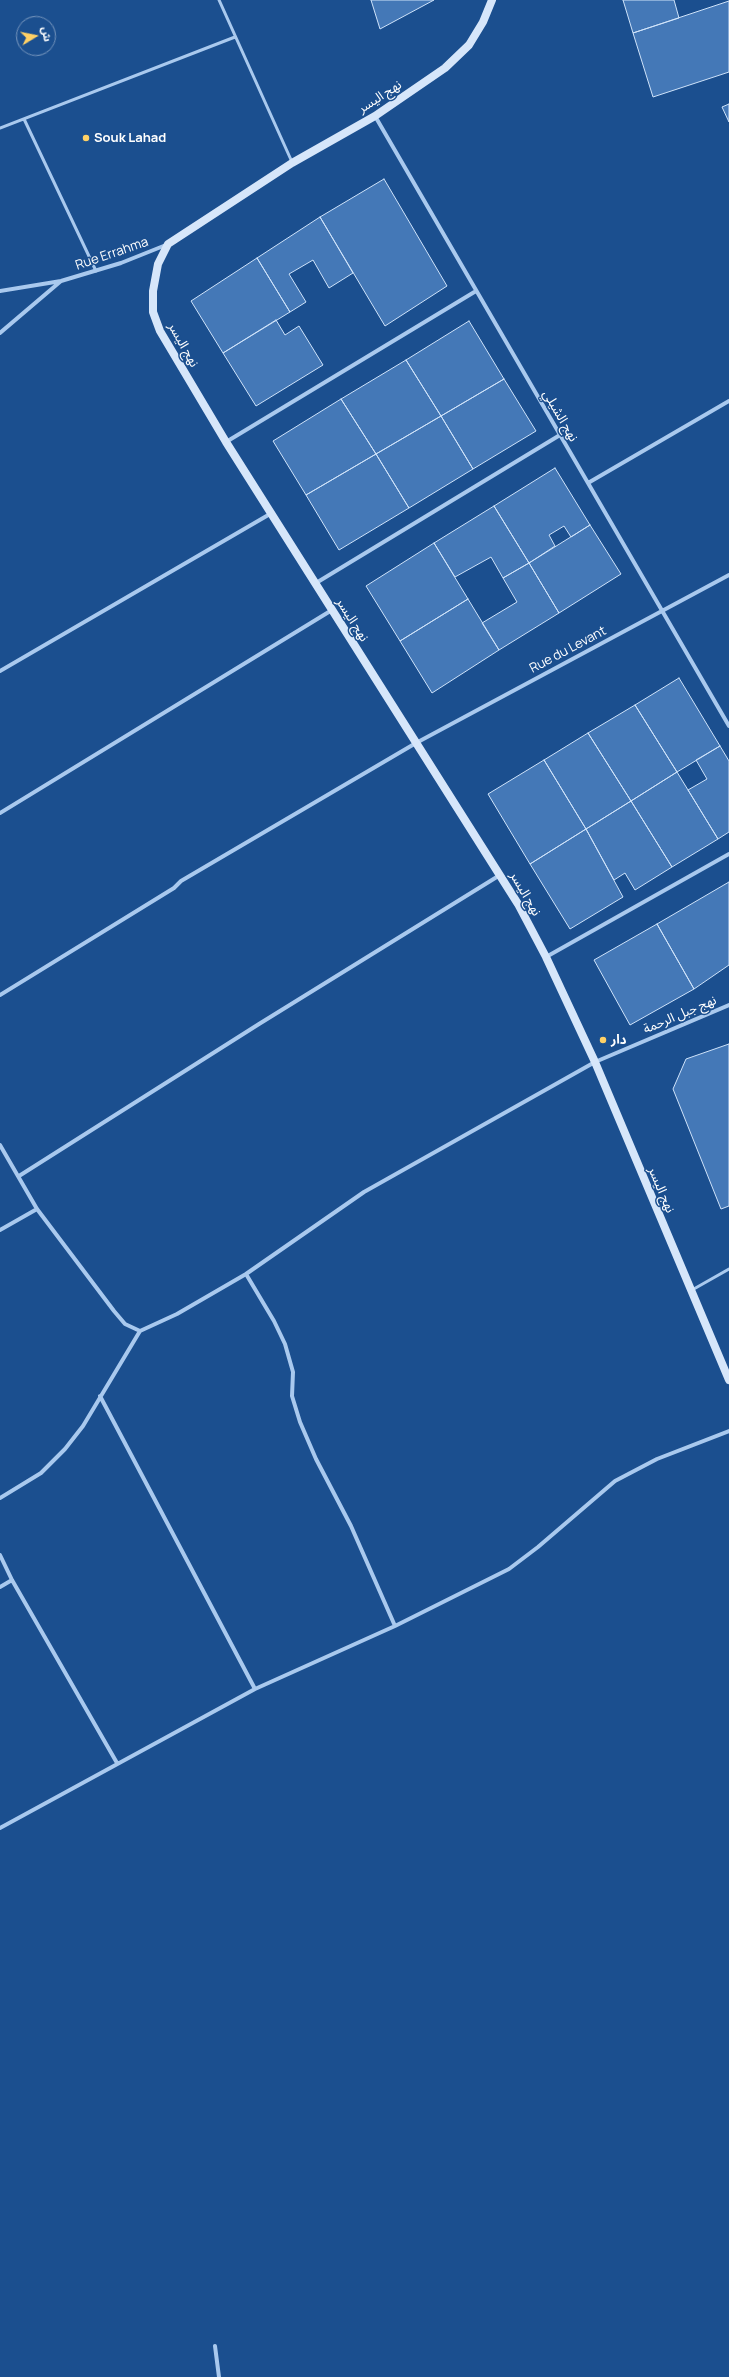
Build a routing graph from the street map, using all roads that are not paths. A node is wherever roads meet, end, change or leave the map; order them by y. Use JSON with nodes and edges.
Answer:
{"nodes":[{"id":1,"x":219,"y":0,"type":"edge"},
{"id":2,"x":492,"y":0,"type":"edge"},
{"id":3,"x":235,"y":37,"type":"junction"},
{"id":4,"x":374,"y":116,"type":"junction"},
{"id":5,"x":24,"y":119,"type":"junction"},
{"id":6,"x":0,"y":128,"type":"edge"},
{"id":7,"x":292,"y":163,"type":"junction"},
{"id":8,"x":168,"y":244,"type":"junction"},
{"id":9,"x":96,"y":271,"type":"junction"},
{"id":10,"x":61,"y":281,"type":"junction"},
{"id":11,"x":0,"y":291,"type":"edge"},
{"id":12,"x":476,"y":291,"type":"junction"},
{"id":13,"x":0,"y":333,"type":"edge"},
{"id":14,"x":729,"y":401,"type":"edge"},
{"id":15,"x":560,"y":436,"type":"junction"},
{"id":16,"x":226,"y":442,"type":"junction"},
{"id":17,"x":588,"y":483,"type":"junction"},
{"id":18,"x":270,"y":514,"type":"junction"},
{"id":19,"x":729,"y":575,"type":"edge"},
{"id":20,"x":315,"y":583,"type":"junction"},
{"id":21,"x":332,"y":610,"type":"junction"},
{"id":22,"x":662,"y":611,"type":"junction"},
{"id":23,"x":0,"y":671,"type":"edge"},
{"id":24,"x":729,"y":726,"type":"edge"},
{"id":25,"x":416,"y":743,"type":"junction"},
{"id":26,"x":0,"y":813,"type":"edge"},
{"id":27,"x":729,"y":854,"type":"edge"},
{"id":28,"x":500,"y":874,"type":"junction"},
{"id":29,"x":546,"y":957,"type":"junction"},
{"id":30,"x":0,"y":995,"type":"edge"},
{"id":31,"x":729,"y":1005,"type":"edge"},
{"id":32,"x":594,"y":1062,"type":"junction"},
{"id":33,"x":0,"y":1145,"type":"edge"},
{"id":34,"x":19,"y":1176,"type":"junction"},
{"id":35,"x":37,"y":1209,"type":"junction"},
{"id":36,"x":0,"y":1230,"type":"edge"},
{"id":37,"x":729,"y":1269,"type":"edge"},
{"id":38,"x":246,"y":1274,"type":"junction"},
{"id":39,"x":691,"y":1290,"type":"junction"},
{"id":40,"x":140,"y":1331,"type":"junction"},
{"id":41,"x":729,"y":1380,"type":"edge"},
{"id":42,"x":100,"y":1396,"type":"junction"},
{"id":43,"x":729,"y":1431,"type":"edge"},
{"id":44,"x":0,"y":1498,"type":"edge"},
{"id":45,"x":0,"y":1555,"type":"edge"},
{"id":46,"x":12,"y":1580,"type":"junction"},
{"id":47,"x":0,"y":1587,"type":"edge"},
{"id":48,"x":395,"y":1626,"type":"junction"},
{"id":49,"x":255,"y":1689,"type":"junction"},
{"id":50,"x":117,"y":1763,"type":"junction"},
{"id":51,"x":0,"y":1828,"type":"edge"},
{"id":52,"x":215,"y":2346,"type":"dead end"},
{"id":53,"x":219,"y":2377,"type":"edge"}],
"edges":[{"from":1,"to":3,"type":"lane"},
{"from":2,"to":4,"type":"main road","name":"نهج اليسر"},
{"from":3,"to":5,"type":"lane"},
{"from":3,"to":7,"type":"lane"},
{"from":4,"to":7,"type":"main road","name":"نهج اليسر"},
{"from":4,"to":12,"type":"street","name":"نهج الشيلي"},
{"from":5,"to":6,"type":"lane"},
{"from":5,"to":9,"type":"lane"},
{"from":7,"to":8,"type":"main road","name":"نهج اليسر"},
{"from":8,"to":9,"type":"street","name":"Rue Errahma"},
{"from":8,"to":16,"type":"main road","name":"نهج اليسر"},
{"from":9,"to":10,"type":"street","name":"Rue Errahma"},
{"from":10,"to":11,"type":"street","name":"Rue Errahma"},
{"from":10,"to":13,"type":"street"},
{"from":12,"to":15,"type":"street","name":"نهج الشيلي"},
{"from":12,"to":16,"type":"street"},
{"from":14,"to":17,"type":"street"},
{"from":15,"to":17,"type":"street","name":"نهج الشيلي"},
{"from":15,"to":20,"type":"street"},
{"from":16,"to":18,"type":"main road","name":"نهج اليسر"},
{"from":17,"to":22,"type":"street","name":"نهج الشيلي"},
{"from":18,"to":20,"type":"main road","name":"نهج اليسر"},
{"from":18,"to":23,"type":"street"},
{"from":19,"to":22,"type":"street","name":"Rue du Levant"},
{"from":20,"to":21,"type":"main road","name":"نهج اليسر"},
{"from":21,"to":25,"type":"main road","name":"نهج اليسر"},
{"from":21,"to":26,"type":"street"},
{"from":22,"to":24,"type":"street","name":"نهج الشيلي"},
{"from":22,"to":25,"type":"street","name":"Rue du Levant"},
{"from":25,"to":28,"type":"main road","name":"نهج اليسر"},
{"from":25,"to":30,"type":"street","name":"Rue du Levant"},
{"from":27,"to":29,"type":"street"},
{"from":28,"to":29,"type":"main road","name":"نهج اليسر"},
{"from":28,"to":34,"type":"street"},
{"from":29,"to":32,"type":"main road","name":"نهج اليسر"},
{"from":31,"to":32,"type":"street","name":"نهج جبل الرحمة"},
{"from":32,"to":38,"type":"street","name":"نهج جبل الرحمة"},
{"from":32,"to":39,"type":"main road","name":"نهج اليسر"},
{"from":33,"to":34,"type":"street"},
{"from":34,"to":35,"type":"street"},
{"from":35,"to":36,"type":"street"},
{"from":35,"to":40,"type":"street"},
{"from":37,"to":39,"type":"lane"},
{"from":38,"to":40,"type":"street","name":"نهج جبل الرحمة"},
{"from":38,"to":48,"type":"street"},
{"from":39,"to":41,"type":"main road","name":"نهج اليسر"},
{"from":40,"to":42,"type":"street"},
{"from":42,"to":44,"type":"street"},
{"from":42,"to":49,"type":"street"},
{"from":43,"to":48,"type":"street"},
{"from":45,"to":46,"type":"street"},
{"from":46,"to":47,"type":"street"},
{"from":46,"to":50,"type":"street"},
{"from":48,"to":49,"type":"street"},
{"from":49,"to":50,"type":"street"},
{"from":50,"to":51,"type":"street"},
{"from":52,"to":53,"type":"street"}]}
